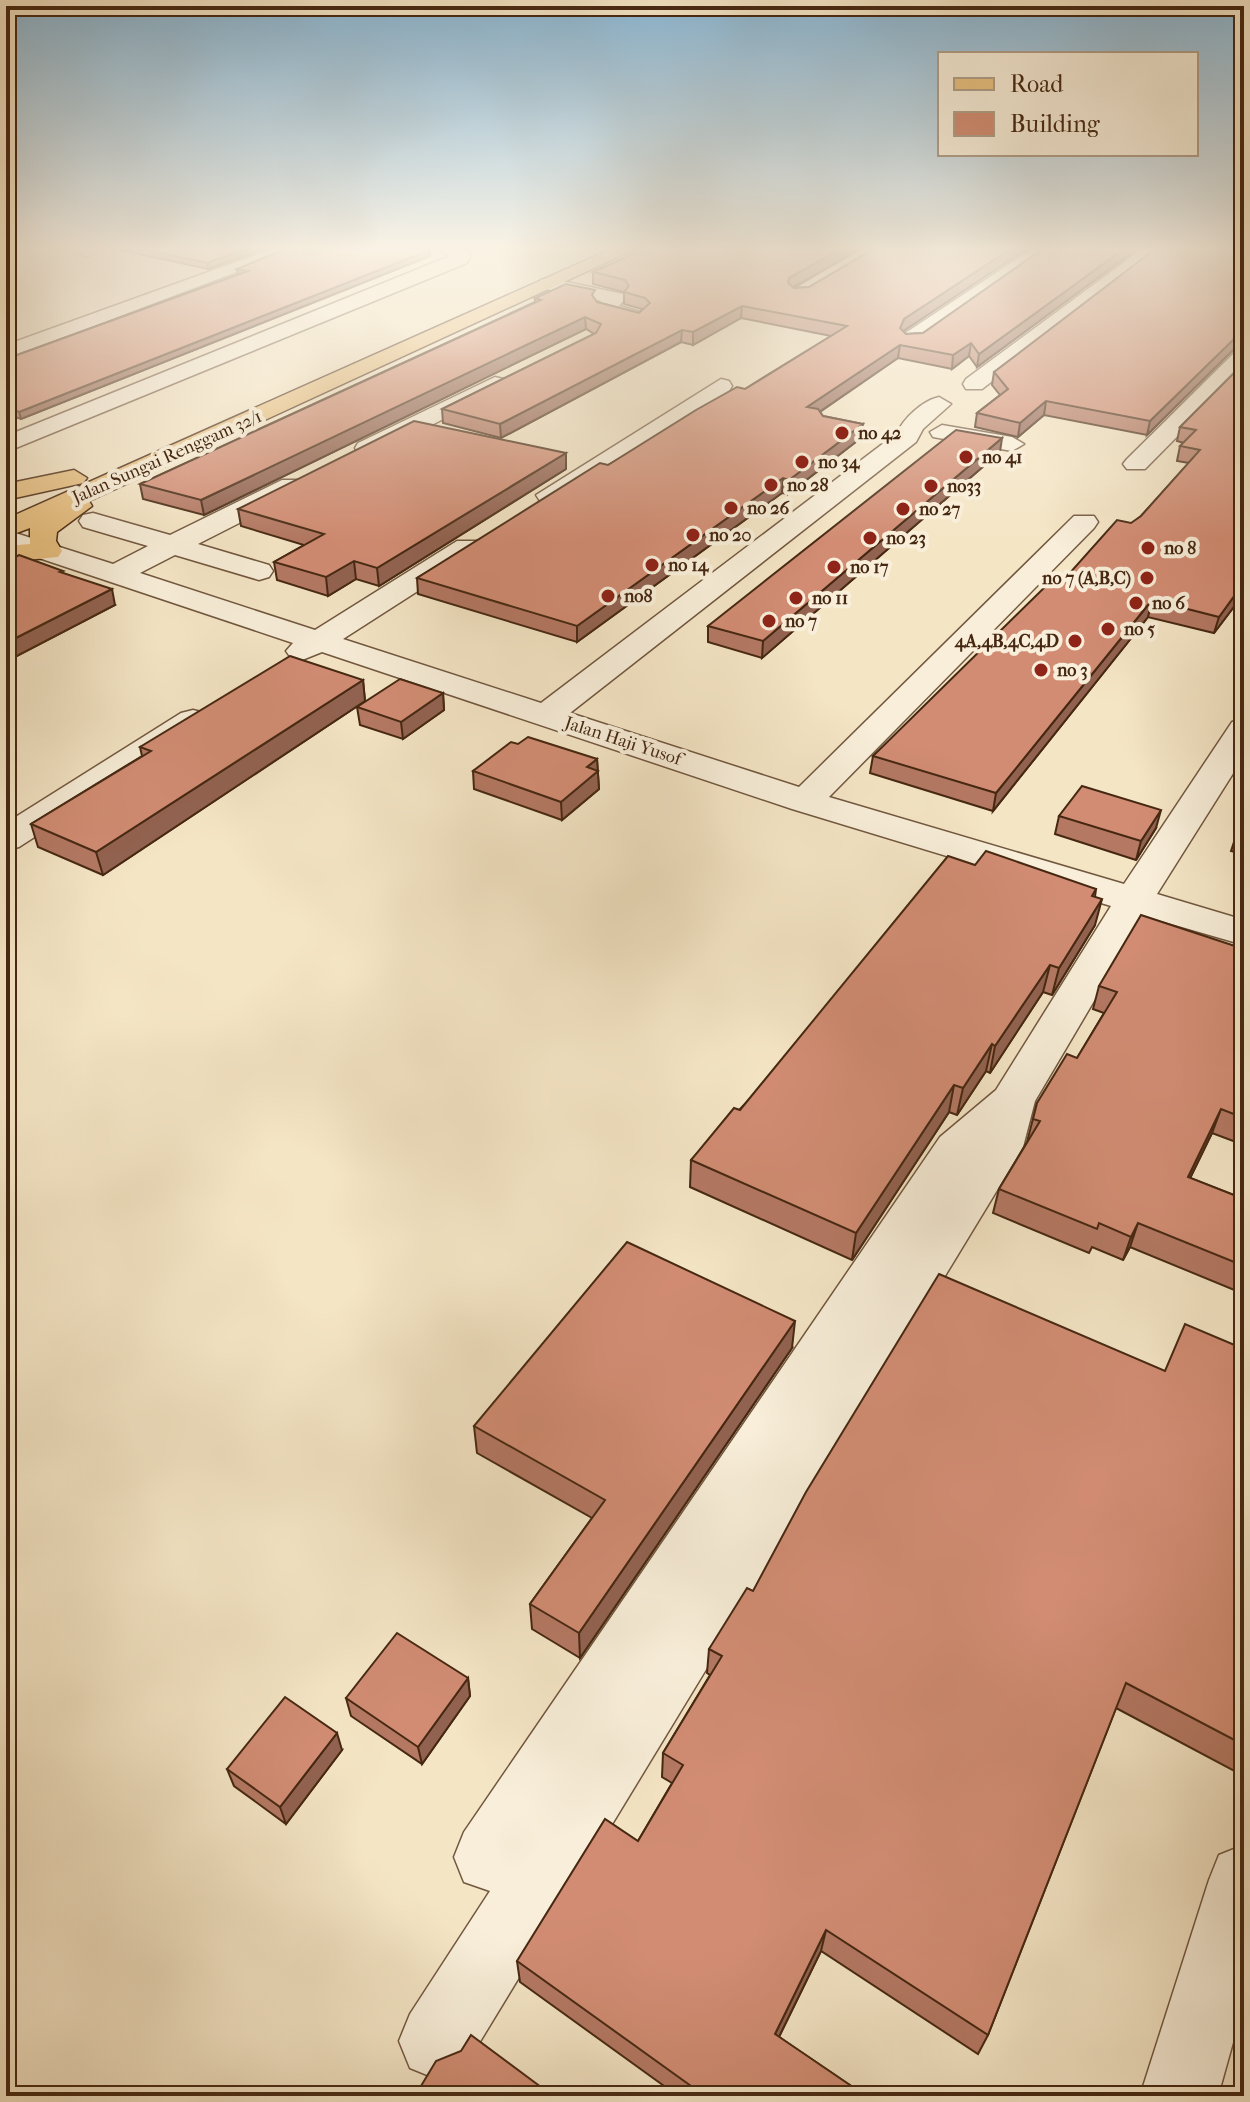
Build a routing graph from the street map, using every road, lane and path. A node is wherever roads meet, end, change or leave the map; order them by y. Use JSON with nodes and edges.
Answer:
{"nodes":[{"id":1,"x":28,"y":344,"type":"edge"},
{"id":2,"x":252,"y":344,"type":"edge"},
{"id":3,"x":389,"y":344,"type":"edge"},
{"id":4,"x":406,"y":344,"type":"edge"},
{"id":5,"x":1027,"y":344,"type":"edge"},
{"id":6,"x":6,"y":352,"type":"edge"},
{"id":7,"x":1244,"y":356,"type":"edge"},
{"id":8,"x":520,"y":372,"type":"edge"},
{"id":9,"x":974,"y":384,"type":"dead end"},
{"id":10,"x":721,"y":386,"type":"dead end"},
{"id":11,"x":939,"y":404,"type":"dead end"},
{"id":12,"x":258,"y":415,"type":"junction"},
{"id":13,"x":413,"y":426,"type":"junction"},
{"id":14,"x":877,"y":431,"type":"dead end"},
{"id":15,"x":910,"y":432,"type":"junction"},
{"id":16,"x":444,"y":433,"type":"edge"},
{"id":17,"x":1012,"y":444,"type":"edge"},
{"id":18,"x":6,"y":445,"type":"edge"},
{"id":19,"x":342,"y":461,"type":"edge"},
{"id":20,"x":1136,"y":464,"type":"dead end"},
{"id":21,"x":314,"y":475,"type":"edge"},
{"id":22,"x":77,"y":477,"type":"junction"},
{"id":23,"x":6,"y":492,"type":"edge"},
{"id":24,"x":6,"y":509,"type":"edge"},
{"id":25,"x":520,"y":513,"type":"edge"},
{"id":26,"x":93,"y":521,"type":"dead end"},
{"id":27,"x":1084,"y":522,"type":"dead end"},
{"id":28,"x":6,"y":529,"type":"edge"},
{"id":29,"x":493,"y":530,"type":"edge"},
{"id":30,"x":6,"y":538,"type":"edge"},
{"id":31,"x":172,"y":545,"type":"junction"},
{"id":32,"x":48,"y":551,"type":"junction"},
{"id":33,"x":6,"y":554,"type":"edge"},
{"id":34,"x":259,"y":571,"type":"dead end"},
{"id":35,"x":115,"y":574,"type":"junction"},
{"id":36,"x":319,"y":640,"type":"junction"},
{"id":37,"x":280,"y":665,"type":"edge"},
{"id":38,"x":215,"y":706,"type":"edge"},
{"id":39,"x":545,"y":716,"type":"junction"},
{"id":40,"x":1244,"y":729,"type":"edge"},
{"id":41,"x":805,"y":801,"type":"junction"},
{"id":42,"x":6,"y":839,"type":"edge"},
{"id":43,"x":1135,"y":898,"type":"junction"},
{"id":44,"x":1244,"y":933,"type":"edge"},
{"id":45,"x":1012,"y":1101,"type":"junction"},
{"id":46,"x":489,"y":1857,"type":"dead end"},
{"id":47,"x":1244,"y":1880,"type":"edge"},
{"id":48,"x":437,"y":2041,"type":"dead end"},
{"id":49,"x":1179,"y":2096,"type":"edge"}],
"edges":[{"from":1,"to":6,"type":"street"},
{"from":2,"to":18,"type":"street"},
{"from":3,"to":22,"type":"main road","name":"Jalan Sungai Renggam 32/1"},
{"from":4,"to":12,"type":"main road","name":"Jalan Sungai Renggam 32/1"},
{"from":5,"to":9,"type":"street"},
{"from":7,"to":20,"type":"street"},
{"from":8,"to":13,"type":"street"},
{"from":10,"to":25,"type":"street"},
{"from":11,"to":15,"type":"street"},
{"from":12,"to":28,"type":"main road","name":"Jalan Sungai Renggam 32/1"},
{"from":12,"to":32,"type":"main road"},
{"from":13,"to":16,"type":"street"},
{"from":13,"to":19,"type":"street"},
{"from":14,"to":15,"type":"street"},
{"from":15,"to":17,"type":"street"},
{"from":15,"to":39,"type":"street"},
{"from":21,"to":31,"type":"street"},
{"from":22,"to":23,"type":"main road"},
{"from":22,"to":24,"type":"main road","name":"Jalan Sungai Renggam 32/1"},
{"from":26,"to":31,"type":"street"},
{"from":27,"to":41,"type":"street"},
{"from":29,"to":36,"type":"street"},
{"from":30,"to":32,"type":"street","name":"Jalan Haji Yusof"},
{"from":31,"to":34,"type":"street"},
{"from":31,"to":35,"type":"street"},
{"from":32,"to":33,"type":"main road"},
{"from":32,"to":35,"type":"street","name":"Jalan Haji Yusof"},
{"from":35,"to":36,"type":"street","name":"Jalan Haji Yusof"},
{"from":36,"to":37,"type":"street"},
{"from":36,"to":39,"type":"street","name":"Jalan Haji Yusof"},
{"from":38,"to":42,"type":"street"},
{"from":39,"to":41,"type":"street","name":"Jalan Haji Yusof"},
{"from":40,"to":43,"type":"street"},
{"from":41,"to":43,"type":"street","name":"Jalan Haji Yusof"},
{"from":43,"to":44,"type":"street","name":"Jalan Haji Yusof"},
{"from":43,"to":45,"type":"street"},
{"from":45,"to":46,"type":"street"},
{"from":45,"to":48,"type":"street"},
{"from":47,"to":49,"type":"street"}]}
